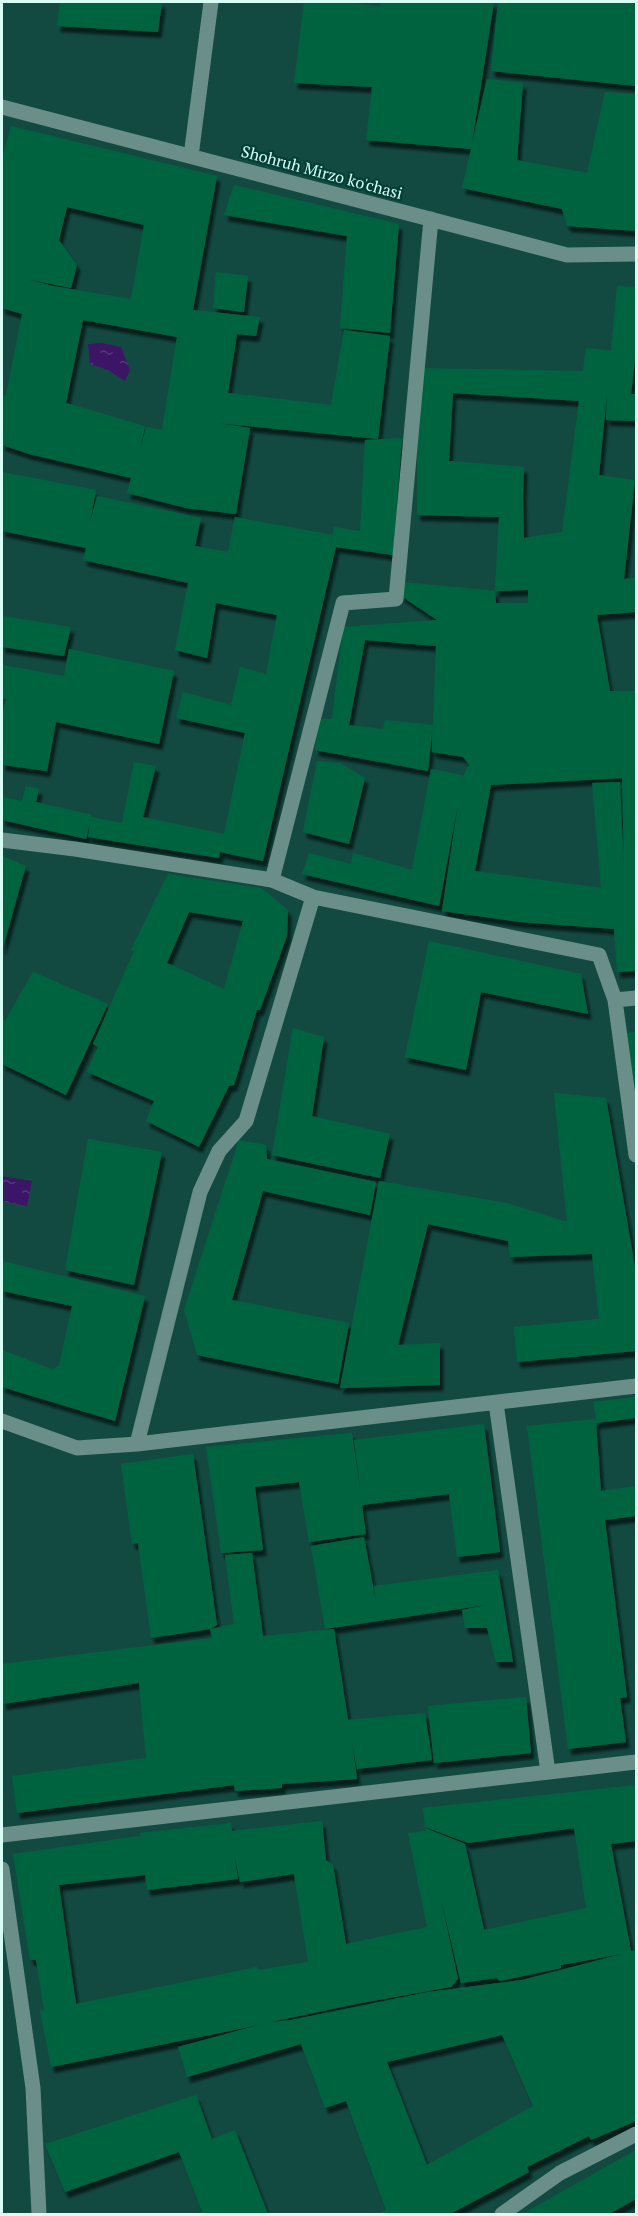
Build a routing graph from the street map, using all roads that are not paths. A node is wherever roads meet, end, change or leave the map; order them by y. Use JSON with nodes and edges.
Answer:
{"nodes":[{"id":1,"x":211,"y":2,"type":"edge"},
{"id":2,"x":2,"y":107,"type":"edge"},
{"id":3,"x":191,"y":156,"type":"junction"},
{"id":4,"x":430,"y":219,"type":"junction"},
{"id":5,"x":636,"y":254,"type":"edge"},
{"id":6,"x":2,"y":840,"type":"edge"},
{"id":7,"x":272,"y":880,"type":"junction"},
{"id":8,"x":313,"y":897,"type":"junction"},
{"id":9,"x":636,"y":998,"type":"edge"},
{"id":10,"x":615,"y":1000,"type":"junction"},
{"id":11,"x":636,"y":1155,"type":"edge"},
{"id":12,"x":636,"y":1386,"type":"edge"},
{"id":13,"x":496,"y":1403,"type":"junction"},
{"id":14,"x":2,"y":1421,"type":"edge"},
{"id":15,"x":137,"y":1444,"type":"junction"},
{"id":16,"x":636,"y":1762,"type":"edge"},
{"id":17,"x":548,"y":1772,"type":"junction"},
{"id":18,"x":2,"y":1835,"type":"edge"},
{"id":19,"x":2,"y":1869,"type":"edge"},
{"id":20,"x":636,"y":2134,"type":"edge"},
{"id":21,"x":39,"y":2214,"type":"edge"},
{"id":22,"x":502,"y":2214,"type":"edge"}],
"edges":[{"from":1,"to":3,"type":"street"},
{"from":2,"to":3,"type":"street","name":"Shohruh Mirzo ko'chasi"},
{"from":3,"to":4,"type":"street","name":"Shohruh Mirzo ko'chasi"},
{"from":4,"to":5,"type":"street","name":"Shohruh Mirzo ko'chasi"},
{"from":4,"to":7,"type":"street"},
{"from":6,"to":7,"type":"street"},
{"from":7,"to":8,"type":"street"},
{"from":8,"to":10,"type":"street"},
{"from":8,"to":15,"type":"street"},
{"from":9,"to":10,"type":"street"},
{"from":10,"to":11,"type":"street"},
{"from":12,"to":13,"type":"street"},
{"from":13,"to":15,"type":"street"},
{"from":13,"to":17,"type":"street"},
{"from":14,"to":15,"type":"street"},
{"from":16,"to":17,"type":"street"},
{"from":17,"to":18,"type":"street"},
{"from":19,"to":21,"type":"street"},
{"from":20,"to":22,"type":"street"}]}
